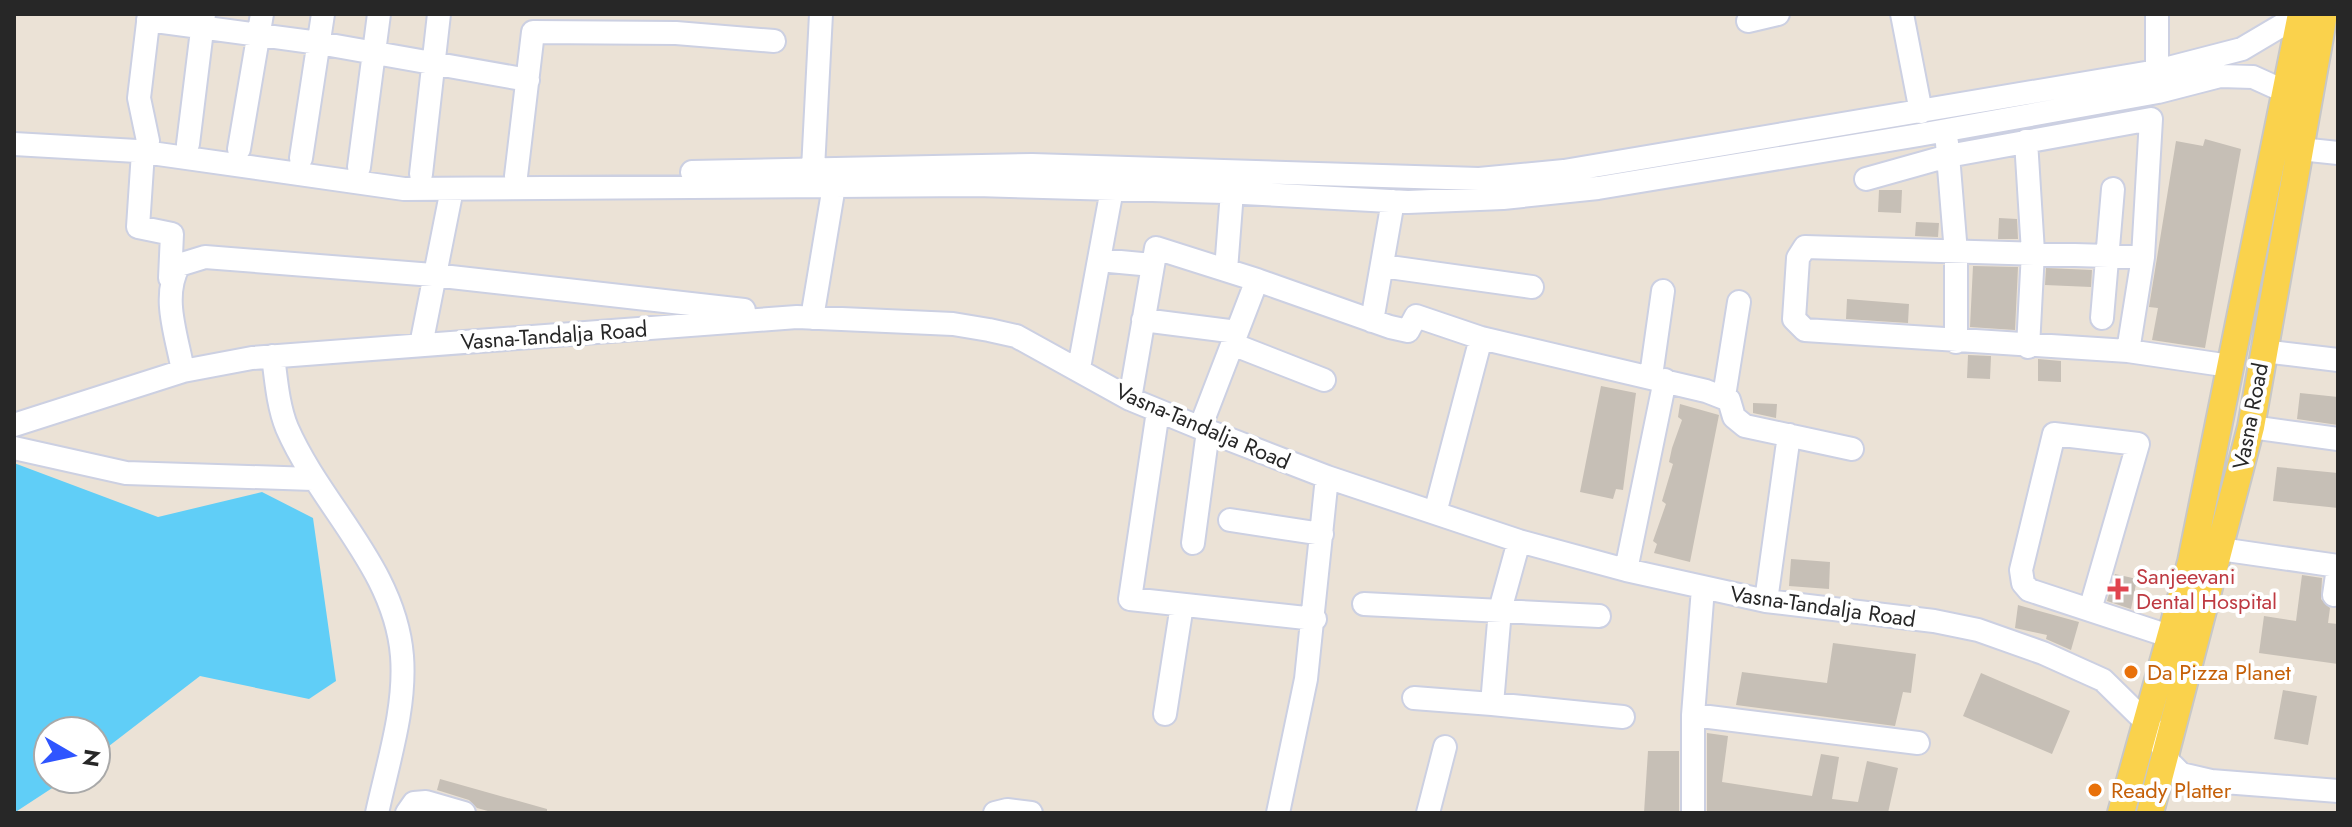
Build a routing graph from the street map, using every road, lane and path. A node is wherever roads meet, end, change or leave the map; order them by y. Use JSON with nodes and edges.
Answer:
{"nodes":[{"id":1,"x":323,"y":14,"type":"edge"},
{"id":2,"x":379,"y":14,"type":"edge"},
{"id":3,"x":439,"y":14,"type":"edge"},
{"id":4,"x":821,"y":14,"type":"edge"},
{"id":5,"x":1778,"y":14,"type":"edge"},
{"id":6,"x":1902,"y":14,"type":"edge"},
{"id":7,"x":2157,"y":14,"type":"edge"},
{"id":8,"x":2301,"y":14,"type":"edge"},
{"id":9,"x":2324,"y":14,"type":"edge"},
{"id":10,"x":148,"y":17,"type":"edge"},
{"id":11,"x":204,"y":21,"type":"edge"},
{"id":12,"x":1748,"y":21,"type":"dead end"},
{"id":13,"x":534,"y":23,"type":"edge"},
{"id":14,"x":260,"y":25,"type":"edge"},
{"id":15,"x":774,"y":41,"type":"dead end"},
{"id":16,"x":319,"y":43,"type":"junction"},
{"id":17,"x":373,"y":54,"type":"junction"},
{"id":18,"x":432,"y":64,"type":"junction"},
{"id":19,"x":2157,"y":71,"type":"junction"},
{"id":20,"x":528,"y":80,"type":"junction"},
{"id":21,"x":2286,"y":92,"type":"junction"},
{"id":22,"x":2306,"y":109,"type":"junction"},
{"id":23,"x":1937,"y":117,"type":"junction"},
{"id":24,"x":14,"y":130,"type":"edge"},
{"id":25,"x":2026,"y":141,"type":"junction"},
{"id":26,"x":14,"y":144,"type":"edge"},
{"id":27,"x":188,"y":144,"type":"junction"},
{"id":28,"x":145,"y":146,"type":"junction"},
{"id":29,"x":239,"y":149,"type":"junction"},
{"id":30,"x":2300,"y":149,"type":"junction"},
{"id":31,"x":2338,"y":153,"type":"edge"},
{"id":32,"x":1948,"y":156,"type":"junction"},
{"id":33,"x":301,"y":158,"type":"junction"},
{"id":34,"x":359,"y":167,"type":"junction"},
{"id":35,"x":813,"y":169,"type":"junction"},
{"id":36,"x":421,"y":174,"type":"junction"},
{"id":37,"x":516,"y":176,"type":"junction"},
{"id":38,"x":1866,"y":179,"type":"dead end"},
{"id":39,"x":464,"y":184,"type":"junction"},
{"id":40,"x":834,"y":186,"type":"junction"},
{"id":41,"x":1112,"y":189,"type":"junction"},
{"id":42,"x":2113,"y":189,"type":"dead end"},
{"id":43,"x":1232,"y":192,"type":"junction"},
{"id":44,"x":1393,"y":201,"type":"junction"},
{"id":45,"x":2033,"y":252,"type":"junction"},
{"id":46,"x":1956,"y":253,"type":"junction"},
{"id":47,"x":2107,"y":256,"type":"junction"},
{"id":48,"x":2143,"y":257,"type":"junction"},
{"id":49,"x":1099,"y":260,"type":"junction"},
{"id":50,"x":1152,"y":265,"type":"junction"},
{"id":51,"x":1382,"y":266,"type":"junction"},
{"id":52,"x":1226,"y":270,"type":"junction"},
{"id":53,"x":433,"y":275,"type":"junction"},
{"id":54,"x":170,"y":280,"type":"junction"},
{"id":55,"x":1257,"y":280,"type":"junction"},
{"id":56,"x":1532,"y":287,"type":"dead end"},
{"id":57,"x":1663,"y":291,"type":"dead end"},
{"id":58,"x":1739,"y":302,"type":"dead end"},
{"id":59,"x":804,"y":317,"type":"junction"},
{"id":60,"x":2102,"y":318,"type":"dead end"},
{"id":61,"x":1143,"y":320,"type":"junction"},
{"id":62,"x":1372,"y":321,"type":"junction"},
{"id":63,"x":1235,"y":338,"type":"junction"},
{"id":64,"x":1481,"y":338,"type":"junction"},
{"id":65,"x":1956,"y":342,"type":"junction"},
{"id":66,"x":421,"y":345,"type":"junction"},
{"id":67,"x":2028,"y":347,"type":"junction"},
{"id":68,"x":2128,"y":351,"type":"junction"},
{"id":69,"x":2263,"y":351,"type":"junction"},
{"id":70,"x":273,"y":356,"type":"junction"},
{"id":71,"x":2338,"y":360,"type":"edge"},
{"id":72,"x":2230,"y":366,"type":"junction"},
{"id":73,"x":1079,"y":368,"type":"junction"},
{"id":74,"x":183,"y":371,"type":"junction"},
{"id":75,"x":1658,"y":378,"type":"junction"},
{"id":76,"x":1324,"y":380,"type":"dead end"},
{"id":77,"x":1724,"y":396,"type":"junction"},
{"id":78,"x":1130,"y":399,"type":"junction"},
{"id":79,"x":1158,"y":411,"type":"junction"},
{"id":80,"x":14,"y":425,"type":"edge"},
{"id":81,"x":2251,"y":427,"type":"junction"},
{"id":82,"x":1204,"y":430,"type":"junction"},
{"id":83,"x":1789,"y":435,"type":"junction"},
{"id":84,"x":2338,"y":439,"type":"edge"},
{"id":85,"x":14,"y":448,"type":"edge"},
{"id":86,"x":1852,"y":449,"type":"dead end"},
{"id":87,"x":1327,"y":477,"type":"junction"},
{"id":88,"x":313,"y":479,"type":"junction"},
{"id":89,"x":1435,"y":513,"type":"junction"},
{"id":90,"x":1230,"y":520,"type":"dead end"},
{"id":91,"x":1322,"y":534,"type":"junction"},
{"id":92,"x":1519,"y":541,"type":"junction"},
{"id":93,"x":1193,"y":543,"type":"dead end"},
{"id":94,"x":2220,"y":549,"type":"junction"},
{"id":95,"x":2338,"y":567,"type":"edge"},
{"id":96,"x":1626,"y":570,"type":"junction"},
{"id":97,"x":1703,"y":588,"type":"junction"},
{"id":98,"x":2334,"y":595,"type":"dead end"},
{"id":99,"x":1766,"y":601,"type":"junction"},
{"id":100,"x":1364,"y":604,"type":"dead end"},
{"id":101,"x":1182,"y":605,"type":"junction"},
{"id":102,"x":1500,"y":610,"type":"junction"},
{"id":103,"x":2090,"y":610,"type":"junction"},
{"id":104,"x":1599,"y":616,"type":"dead end"},
{"id":105,"x":1315,"y":619,"type":"junction"},
{"id":106,"x":2168,"y":637,"type":"junction"},
{"id":107,"x":2196,"y":645,"type":"junction"},
{"id":108,"x":1414,"y":698,"type":"dead end"},
{"id":109,"x":1492,"y":704,"type":"junction"},
{"id":110,"x":1165,"y":714,"type":"dead end"},
{"id":111,"x":1693,"y":715,"type":"junction"},
{"id":112,"x":1623,"y":717,"type":"dead end"},
{"id":113,"x":2144,"y":721,"type":"junction"},
{"id":114,"x":1918,"y":743,"type":"dead end"},
{"id":115,"x":1445,"y":747,"type":"dead end"},
{"id":116,"x":2166,"y":752,"type":"junction"},
{"id":117,"x":2338,"y":791,"type":"edge"},
{"id":118,"x":377,"y":813,"type":"edge"},
{"id":119,"x":407,"y":813,"type":"edge"},
{"id":120,"x":464,"y":813,"type":"edge"},
{"id":121,"x":995,"y":813,"type":"edge"},
{"id":122,"x":1031,"y":813,"type":"edge"},
{"id":123,"x":1278,"y":813,"type":"edge"},
{"id":124,"x":1428,"y":813,"type":"edge"},
{"id":125,"x":1693,"y":813,"type":"edge"},
{"id":126,"x":2121,"y":813,"type":"edge"},
{"id":127,"x":2150,"y":813,"type":"edge"}],
"edges":[{"from":1,"to":16,"type":"street"},
{"from":2,"to":17,"type":"street"},
{"from":3,"to":18,"type":"street"},
{"from":4,"to":35,"type":"street"},
{"from":5,"to":12,"type":"street"},
{"from":6,"to":23,"type":"street"},
{"from":7,"to":19,"type":"street"},
{"from":8,"to":19,"type":"street"},
{"from":8,"to":21,"type":"main road","name":"Vasna Road"},
{"from":9,"to":22,"type":"main road","name":"Vasna Road"},
{"from":10,"to":11,"type":"street"},
{"from":10,"to":28,"type":"street"},
{"from":11,"to":14,"type":"street"},
{"from":11,"to":27,"type":"street"},
{"from":13,"to":15,"type":"street"},
{"from":13,"to":20,"type":"street"},
{"from":14,"to":16,"type":"street"},
{"from":14,"to":29,"type":"street"},
{"from":16,"to":17,"type":"street"},
{"from":16,"to":33,"type":"street"},
{"from":17,"to":18,"type":"street"},
{"from":17,"to":34,"type":"street"},
{"from":18,"to":20,"type":"street"},
{"from":18,"to":36,"type":"street"},
{"from":19,"to":23,"type":"street"},
{"from":20,"to":37,"type":"street"},
{"from":21,"to":22,"type":"street"},
{"from":21,"to":23,"type":"street"},
{"from":21,"to":72,"type":"main road","name":"Vasna Road"},
{"from":22,"to":30,"type":"main road","name":"Vasna Road"},
{"from":23,"to":32,"type":"street"},
{"from":23,"to":35,"type":"street"},
{"from":23,"to":44,"type":"street"},
{"from":24,"to":28,"type":"street"},
{"from":25,"to":32,"type":"street"},
{"from":25,"to":45,"type":"street"},
{"from":25,"to":48,"type":"street"},
{"from":26,"to":28,"type":"street"},
{"from":27,"to":28,"type":"street"},
{"from":27,"to":29,"type":"street"},
{"from":28,"to":39,"type":"street"},
{"from":28,"to":54,"type":"street"},
{"from":29,"to":33,"type":"street"},
{"from":30,"to":31,"type":"street"},
{"from":30,"to":69,"type":"main road","name":"Vasna Road"},
{"from":32,"to":38,"type":"street"},
{"from":32,"to":46,"type":"street"},
{"from":33,"to":34,"type":"street"},
{"from":34,"to":36,"type":"street"},
{"from":35,"to":37,"type":"street"},
{"from":36,"to":39,"type":"street"},
{"from":37,"to":39,"type":"street"},
{"from":39,"to":40,"type":"street"},
{"from":39,"to":53,"type":"street"},
{"from":40,"to":41,"type":"street"},
{"from":40,"to":59,"type":"street"},
{"from":41,"to":43,"type":"street"},
{"from":41,"to":49,"type":"street"},
{"from":42,"to":47,"type":"street"},
{"from":43,"to":44,"type":"street"},
{"from":43,"to":52,"type":"street"},
{"from":44,"to":51,"type":"street"},
{"from":45,"to":46,"type":"street"},
{"from":45,"to":47,"type":"street"},
{"from":45,"to":67,"type":"street"},
{"from":46,"to":65,"type":"street"},
{"from":46,"to":65,"type":"street"},
{"from":47,"to":48,"type":"street"},
{"from":47,"to":60,"type":"street"},
{"from":48,"to":68,"type":"street"},
{"from":49,"to":50,"type":"street"},
{"from":49,"to":73,"type":"street"},
{"from":50,"to":52,"type":"street"},
{"from":50,"to":61,"type":"street"},
{"from":51,"to":56,"type":"street"},
{"from":51,"to":62,"type":"street"},
{"from":52,"to":55,"type":"street"},
{"from":53,"to":54,"type":"street"},
{"from":53,"to":59,"type":"street"},
{"from":53,"to":66,"type":"street"},
{"from":54,"to":74,"type":"street"},
{"from":55,"to":62,"type":"street"},
{"from":55,"to":63,"type":"street"},
{"from":57,"to":75,"type":"street"},
{"from":58,"to":77,"type":"street"},
{"from":59,"to":66,"type":"street","name":"Vasna-Tandalja Road"},
{"from":59,"to":73,"type":"street","name":"Vasna-Tandalja Road"},
{"from":61,"to":63,"type":"street"},
{"from":61,"to":78,"type":"street"},
{"from":62,"to":64,"type":"street"},
{"from":63,"to":76,"type":"street"},
{"from":63,"to":82,"type":"street"},
{"from":64,"to":75,"type":"street"},
{"from":64,"to":89,"type":"street"},
{"from":65,"to":67,"type":"street"},
{"from":66,"to":70,"type":"street","name":"Vasna-Tandalja Road"},
{"from":67,"to":68,"type":"street"},
{"from":68,"to":72,"type":"street"},
{"from":69,"to":71,"type":"street"},
{"from":69,"to":81,"type":"main road","name":"Vasna Road"},
{"from":70,"to":74,"type":"street","name":"Vasna-Tandalja Road"},
{"from":70,"to":88,"type":"street"},
{"from":72,"to":106,"type":"main road","name":"Vasna Road"},
{"from":73,"to":78,"type":"street","name":"Vasna-Tandalja Road"},
{"from":74,"to":80,"type":"street","name":"Vasna-Tandalja Road"},
{"from":75,"to":77,"type":"street"},
{"from":75,"to":96,"type":"street"},
{"from":77,"to":83,"type":"street"},
{"from":78,"to":79,"type":"street","name":"Vasna-Tandalja Road"},
{"from":79,"to":82,"type":"street","name":"Vasna-Tandalja Road"},
{"from":79,"to":101,"type":"street"},
{"from":81,"to":84,"type":"street"},
{"from":81,"to":94,"type":"main road","name":"Vasna Road"},
{"from":82,"to":87,"type":"street","name":"Vasna-Tandalja Road"},
{"from":82,"to":93,"type":"street"},
{"from":83,"to":86,"type":"street"},
{"from":83,"to":99,"type":"street"},
{"from":85,"to":88,"type":"street"},
{"from":87,"to":89,"type":"street","name":"Vasna-Tandalja Road"},
{"from":87,"to":91,"type":"street"},
{"from":88,"to":118,"type":"street"},
{"from":89,"to":92,"type":"street","name":"Vasna-Tandalja Road"},
{"from":90,"to":91,"type":"street"},
{"from":91,"to":105,"type":"street"},
{"from":92,"to":96,"type":"street","name":"Vasna-Tandalja Road"},
{"from":92,"to":102,"type":"street"},
{"from":94,"to":95,"type":"street"},
{"from":94,"to":107,"type":"main road","name":"Vasna Road"},
{"from":95,"to":98,"type":"street"},
{"from":96,"to":97,"type":"street","name":"Vasna-Tandalja Road"},
{"from":97,"to":99,"type":"street","name":"Vasna-Tandalja Road"},
{"from":97,"to":111,"type":"street"},
{"from":99,"to":113,"type":"street","name":"Vasna-Tandalja Road"},
{"from":100,"to":102,"type":"street"},
{"from":101,"to":105,"type":"street"},
{"from":101,"to":110,"type":"street"},
{"from":102,"to":104,"type":"street"},
{"from":102,"to":109,"type":"street"},
{"from":103,"to":103,"type":"street"},
{"from":103,"to":106,"type":"street"},
{"from":105,"to":123,"type":"street"},
{"from":106,"to":107,"type":"street"},
{"from":106,"to":113,"type":"main road","name":"Vasna Road"},
{"from":107,"to":116,"type":"main road","name":"Vasna Road"},
{"from":108,"to":109,"type":"street"},
{"from":109,"to":112,"type":"street"},
{"from":111,"to":114,"type":"street"},
{"from":111,"to":125,"type":"street"},
{"from":113,"to":116,"type":"street","name":"Vasna-Tandalja Road"},
{"from":113,"to":126,"type":"main road","name":"Vasna Road"},
{"from":115,"to":124,"type":"street"},
{"from":116,"to":117,"type":"street","name":"Vasna-Tandalja Road"},
{"from":116,"to":127,"type":"main road","name":"Vasna Road"},
{"from":119,"to":120,"type":"street"},
{"from":121,"to":122,"type":"street"}]}
